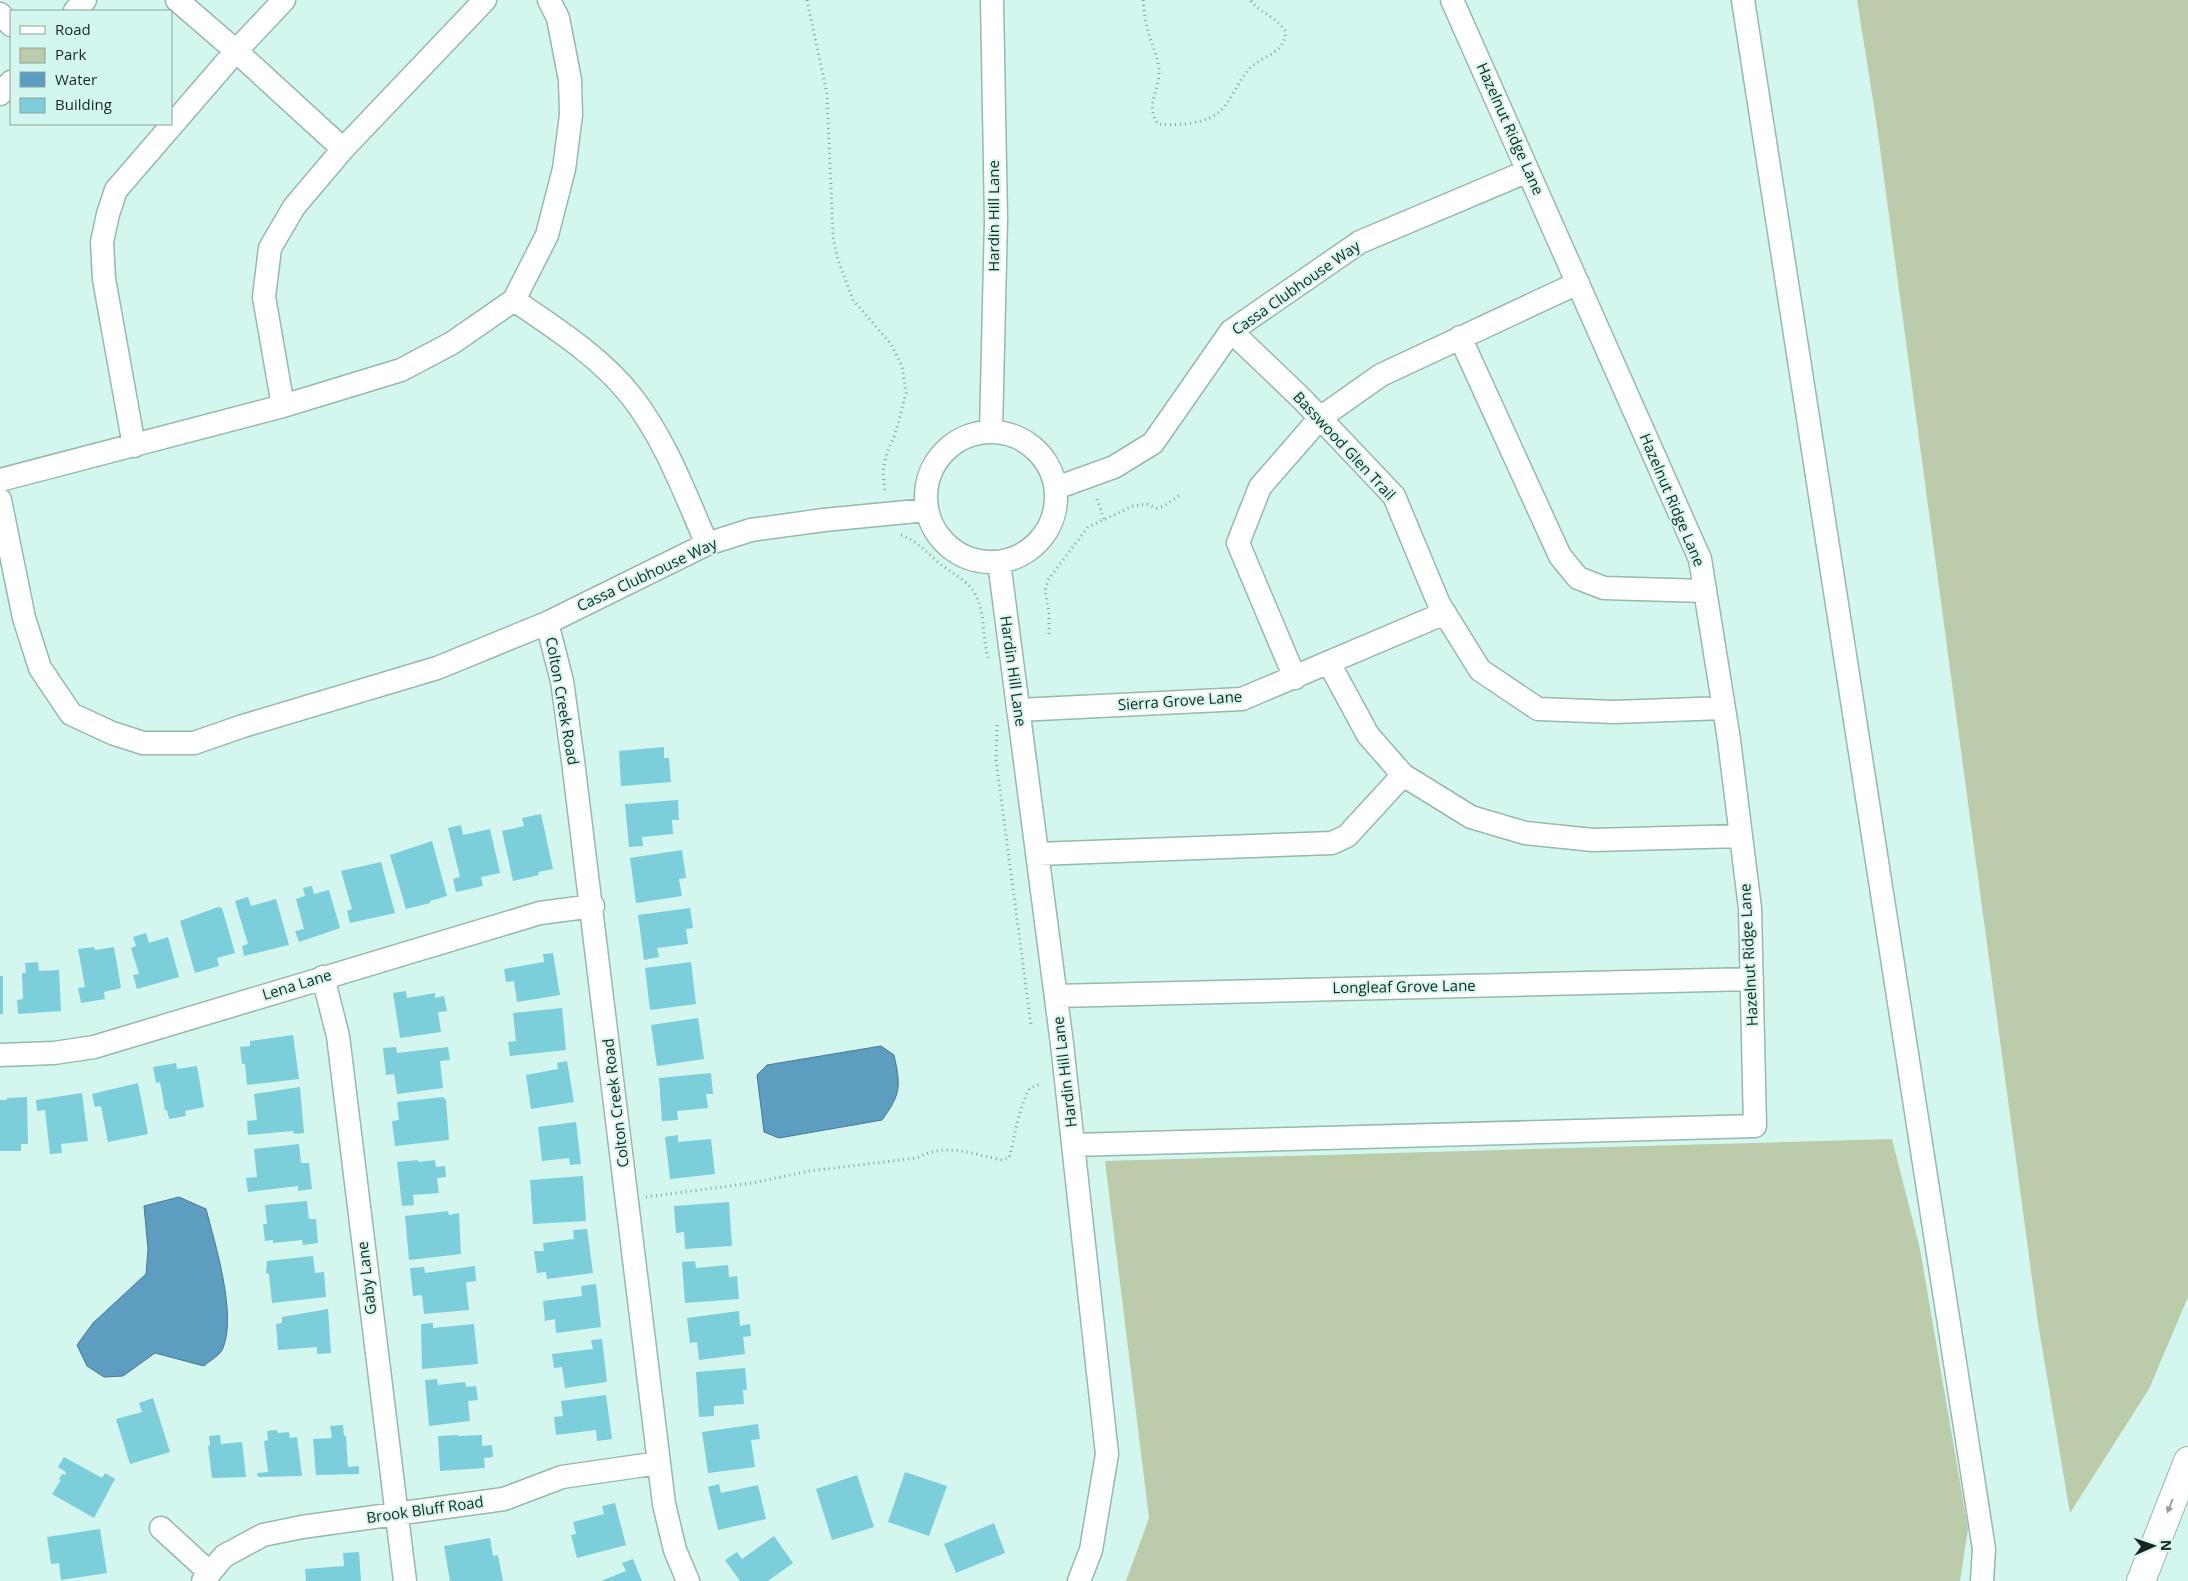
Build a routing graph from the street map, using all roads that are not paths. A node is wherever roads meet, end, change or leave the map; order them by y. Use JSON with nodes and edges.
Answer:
{"nodes":[{"id":1,"x":85,"y":0,"type":"edge"},
{"id":2,"x":177,"y":0,"type":"edge"},
{"id":3,"x":284,"y":0,"type":"edge"},
{"id":4,"x":486,"y":0,"type":"edge"},
{"id":5,"x":549,"y":0,"type":"edge"},
{"id":6,"x":992,"y":0,"type":"edge"},
{"id":7,"x":1452,"y":0,"type":"edge"},
{"id":8,"x":1742,"y":0,"type":"edge"},
{"id":9,"x":76,"y":10,"type":"edge"},
{"id":10,"x":0,"y":14,"type":"edge"},
{"id":11,"x":10,"y":24,"type":"edge"},
{"id":12,"x":236,"y":51,"type":"junction"},
{"id":13,"x":10,"y":83,"type":"edge"},
{"id":14,"x":0,"y":94,"type":"edge"},
{"id":15,"x":343,"y":149,"type":"junction"},
{"id":16,"x":1528,"y":171,"type":"junction"},
{"id":17,"x":1578,"y":283,"type":"junction"},
{"id":18,"x":514,"y":300,"type":"junction"},
{"id":19,"x":1231,"y":331,"type":"junction"},
{"id":20,"x":1460,"y":337,"type":"junction"},
{"id":21,"x":283,"y":406,"type":"junction"},
{"id":22,"x":1320,"y":418,"type":"junction"},
{"id":23,"x":991,"y":431,"type":"junction"},
{"id":24,"x":134,"y":446,"type":"junction"},
{"id":25,"x":0,"y":480,"type":"edge"},
{"id":26,"x":1056,"y":488,"type":"junction"},
{"id":27,"x":0,"y":500,"type":"edge"},
{"id":28,"x":926,"y":510,"type":"junction"},
{"id":29,"x":707,"y":544,"type":"junction"},
{"id":30,"x":999,"y":562,"type":"junction"},
{"id":31,"x":1705,"y":591,"type":"junction"},
{"id":32,"x":1445,"y":613,"type":"junction"},
{"id":33,"x":547,"y":623,"type":"junction"},
{"id":34,"x":1329,"y":663,"type":"junction"},
{"id":35,"x":1295,"y":678,"type":"junction"},
{"id":36,"x":1724,"y":708,"type":"junction"},
{"id":37,"x":1018,"y":710,"type":"junction"},
{"id":38,"x":1403,"y":775,"type":"junction"},
{"id":39,"x":1741,"y":836,"type":"junction"},
{"id":40,"x":1037,"y":854,"type":"junction"},
{"id":41,"x":593,"y":906,"type":"junction"},
{"id":42,"x":323,"y":977,"type":"junction"},
{"id":43,"x":1752,"y":979,"type":"junction"},
{"id":44,"x":1056,"y":996,"type":"junction"},
{"id":45,"x":0,"y":1055,"type":"edge"},
{"id":46,"x":1073,"y":1145,"type":"junction"},
{"id":47,"x":2188,"y":1461,"type":"edge"},
{"id":48,"x":659,"y":1464,"type":"junction"},
{"id":49,"x":396,"y":1514,"type":"junction"},
{"id":50,"x":162,"y":1528,"type":"dead end"},
{"id":51,"x":206,"y":1576,"type":"edge"},
{"id":52,"x":405,"y":1581,"type":"edge"},
{"id":53,"x":688,"y":1581,"type":"edge"},
{"id":54,"x":1080,"y":1581,"type":"edge"},
{"id":55,"x":1982,"y":1581,"type":"edge"},
{"id":56,"x":2141,"y":1581,"type":"edge"}],
"edges":[{"from":1,"to":9,"type":"street"},
{"from":2,"to":12,"type":"street"},
{"from":3,"to":12,"type":"street"},
{"from":4,"to":15,"type":"street"},
{"from":5,"to":18,"type":"street"},
{"from":6,"to":23,"type":"street","name":"Hardin Hill Lane"},
{"from":7,"to":16,"type":"street","name":"Hazelnut Ridge Lane"},
{"from":8,"to":55,"type":"street"},
{"from":10,"to":11,"type":"street"},
{"from":12,"to":15,"type":"street"},
{"from":12,"to":24,"type":"street"},
{"from":13,"to":14,"type":"street"},
{"from":15,"to":21,"type":"street"},
{"from":16,"to":17,"type":"street","name":"Hazelnut Ridge Lane"},
{"from":16,"to":19,"type":"street","name":"Cassa Clubhouse Way"},
{"from":17,"to":20,"type":"street"},
{"from":17,"to":31,"type":"street","name":"Hazelnut Ridge Lane"},
{"from":18,"to":21,"type":"street"},
{"from":18,"to":29,"type":"street"},
{"from":19,"to":22,"type":"street","name":"Basswood Glen Trail"},
{"from":19,"to":26,"type":"street","name":"Cassa Clubhouse Way"},
{"from":20,"to":22,"type":"street"},
{"from":20,"to":31,"type":"street"},
{"from":21,"to":24,"type":"street"},
{"from":22,"to":32,"type":"street","name":"Basswood Glen Trail"},
{"from":22,"to":35,"type":"street"},
{"from":23,"to":26,"type":"street"},
{"from":23,"to":28,"type":"street"},
{"from":24,"to":25,"type":"street"},
{"from":26,"to":30,"type":"street"},
{"from":27,"to":33,"type":"street","name":"Cassa Clubhouse Way"},
{"from":28,"to":29,"type":"street","name":"Cassa Clubhouse Way"},
{"from":28,"to":30,"type":"street"},
{"from":29,"to":33,"type":"street","name":"Cassa Clubhouse Way"},
{"from":30,"to":37,"type":"street","name":"Hardin Hill Lane"},
{"from":31,"to":36,"type":"street","name":"Hazelnut Ridge Lane"},
{"from":32,"to":34,"type":"street","name":"Sierra Grove Lane"},
{"from":32,"to":36,"type":"street","name":"Basswood Glen Trail"},
{"from":33,"to":41,"type":"street","name":"Colton Creek Road"},
{"from":34,"to":35,"type":"street","name":"Sierra Grove Lane"},
{"from":34,"to":38,"type":"street"},
{"from":35,"to":37,"type":"street","name":"Sierra Grove Lane"},
{"from":36,"to":39,"type":"street","name":"Hazelnut Ridge Lane"},
{"from":37,"to":40,"type":"street","name":"Hardin Hill Lane"},
{"from":38,"to":39,"type":"street"},
{"from":38,"to":40,"type":"street"},
{"from":39,"to":43,"type":"street","name":"Hazelnut Ridge Lane"},
{"from":40,"to":44,"type":"street","name":"Hardin Hill Lane"},
{"from":41,"to":42,"type":"street","name":"Lena Lane"},
{"from":41,"to":48,"type":"street","name":"Colton Creek Road"},
{"from":42,"to":45,"type":"street","name":"Lena Lane"},
{"from":42,"to":49,"type":"street","name":"Gaby Lane"},
{"from":43,"to":44,"type":"street","name":"Longleaf Grove Lane"},
{"from":43,"to":46,"type":"street","name":"Hazelnut Ridge Lane"},
{"from":44,"to":46,"type":"street","name":"Hardin Hill Lane"},
{"from":46,"to":54,"type":"street","name":"Hardin Hill Lane"},
{"from":47,"to":56,"type":"highway","one_way":true},
{"from":48,"to":49,"type":"street","name":"Brook Bluff Road"},
{"from":48,"to":53,"type":"street","name":"Colton Creek Road"},
{"from":49,"to":51,"type":"street","name":"Brook Bluff Road"},
{"from":49,"to":52,"type":"street","name":"Gaby Lane"},
{"from":50,"to":51,"type":"street"}]}
